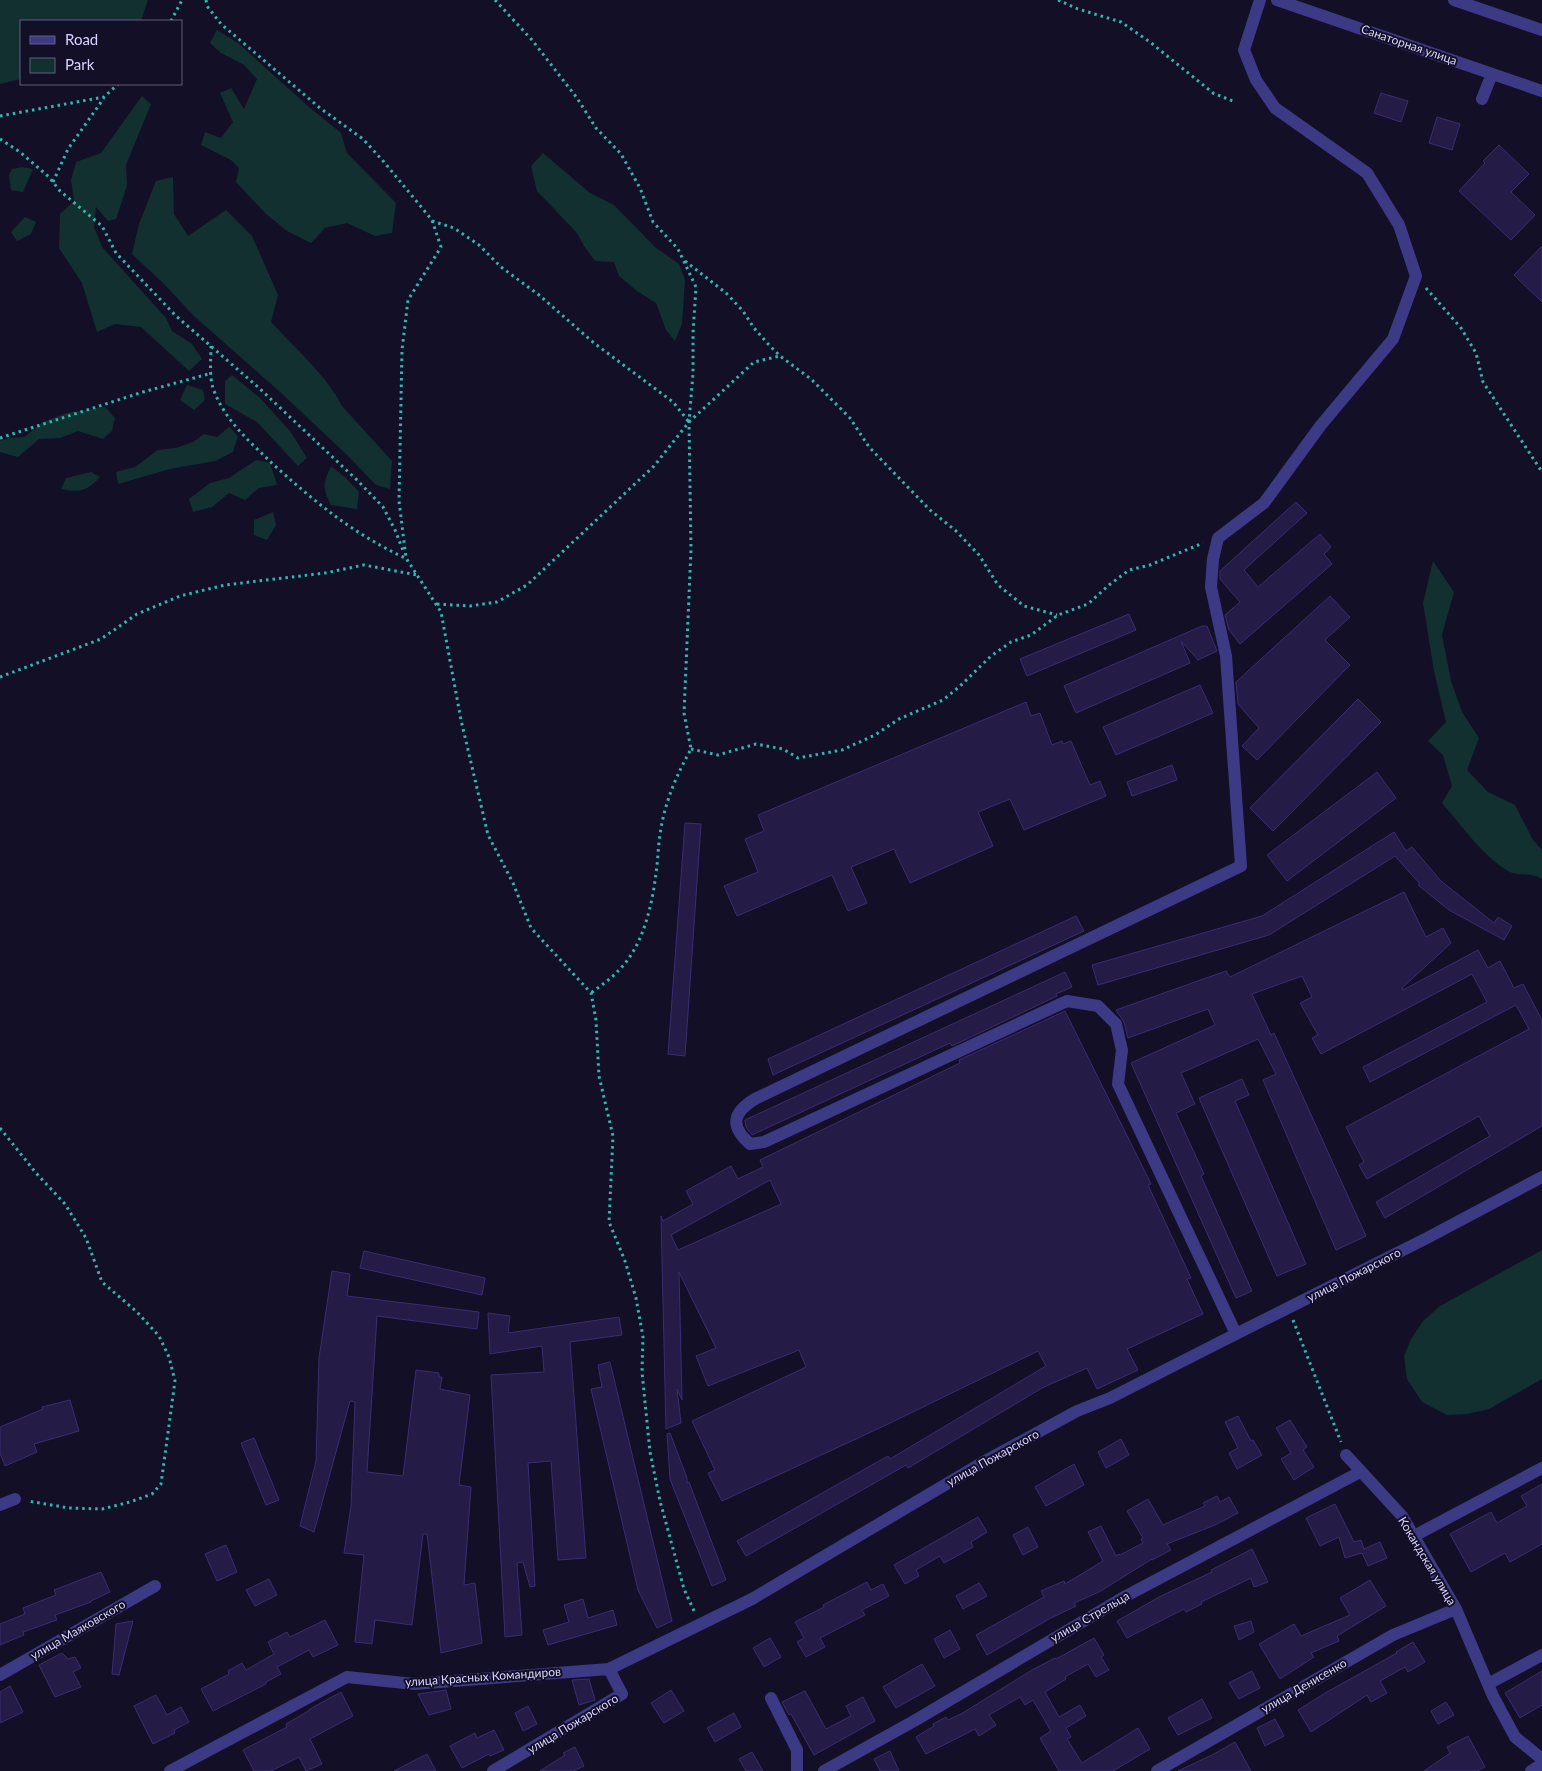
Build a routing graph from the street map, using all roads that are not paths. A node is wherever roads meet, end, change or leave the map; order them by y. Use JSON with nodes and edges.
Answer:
{"nodes":[{"id":1,"x":1260,"y":0,"type":"edge"},
{"id":2,"x":1277,"y":0,"type":"edge"},
{"id":3,"x":1454,"y":0,"type":"edge"},
{"id":4,"x":1542,"y":30,"type":"edge"},
{"id":5,"x":1492,"y":74,"type":"junction"},
{"id":6,"x":1542,"y":91,"type":"edge"},
{"id":7,"x":1482,"y":99,"type":"dead end"},
{"id":8,"x":1542,"y":1177,"type":"edge"},
{"id":9,"x":1236,"y":1334,"type":"junction"},
{"id":10,"x":1346,"y":1455,"type":"road end"},
{"id":11,"x":1542,"y":1468,"type":"edge"},
{"id":12,"x":1360,"y":1472,"type":"junction"},
{"id":13,"x":15,"y":1499,"type":"road end"},
{"id":14,"x":0,"y":1504,"type":"edge"},
{"id":15,"x":1414,"y":1536,"type":"junction"},
{"id":16,"x":155,"y":1586,"type":"dead end"},
{"id":17,"x":1456,"y":1609,"type":"junction"},
{"id":18,"x":1542,"y":1655,"type":"edge"},
{"id":19,"x":609,"y":1668,"type":"junction"},
{"id":20,"x":0,"y":1675,"type":"edge"},
{"id":21,"x":1488,"y":1684,"type":"junction"},
{"id":22,"x":771,"y":1698,"type":"dead end"},
{"id":23,"x":1542,"y":1759,"type":"edge"},
{"id":24,"x":1542,"y":1764,"type":"edge"},
{"id":25,"x":170,"y":1771,"type":"edge"},
{"id":26,"x":493,"y":1771,"type":"edge"},
{"id":27,"x":797,"y":1771,"type":"edge"},
{"id":28,"x":824,"y":1771,"type":"edge"},
{"id":29,"x":1157,"y":1771,"type":"edge"},
{"id":30,"x":1531,"y":1771,"type":"edge"}],
"edges":[{"from":1,"to":9,"type":"street"},
{"from":2,"to":5,"type":"street","name":"Санаторная улица"},
{"from":3,"to":4,"type":"street"},
{"from":5,"to":6,"type":"street","name":"Санаторная улица"},
{"from":5,"to":7,"type":"street"},
{"from":8,"to":9,"type":"street","name":"улица Пожарского"},
{"from":9,"to":19,"type":"street","name":"улица Пожарского"},
{"from":10,"to":12,"type":"street","name":"Кокандская улица"},
{"from":11,"to":15,"type":"street"},
{"from":12,"to":15,"type":"street","name":"Кокандская улица"},
{"from":12,"to":28,"type":"street","name":"улица Стрельца"},
{"from":13,"to":14,"type":"street"},
{"from":15,"to":17,"type":"street","name":"Кокандская улица"},
{"from":16,"to":20,"type":"street","name":"улица Маяковского"},
{"from":17,"to":21,"type":"street","name":"Кокандская улица"},
{"from":17,"to":29,"type":"street","name":"улица Денисенко"},
{"from":18,"to":21,"type":"street"},
{"from":19,"to":25,"type":"street","name":"улица Красных Командиров"},
{"from":19,"to":26,"type":"street","name":"улица Пожарского"},
{"from":21,"to":23,"type":"street","name":"Кокандская улица"},
{"from":22,"to":27,"type":"street"},
{"from":24,"to":30,"type":"street"}]}
